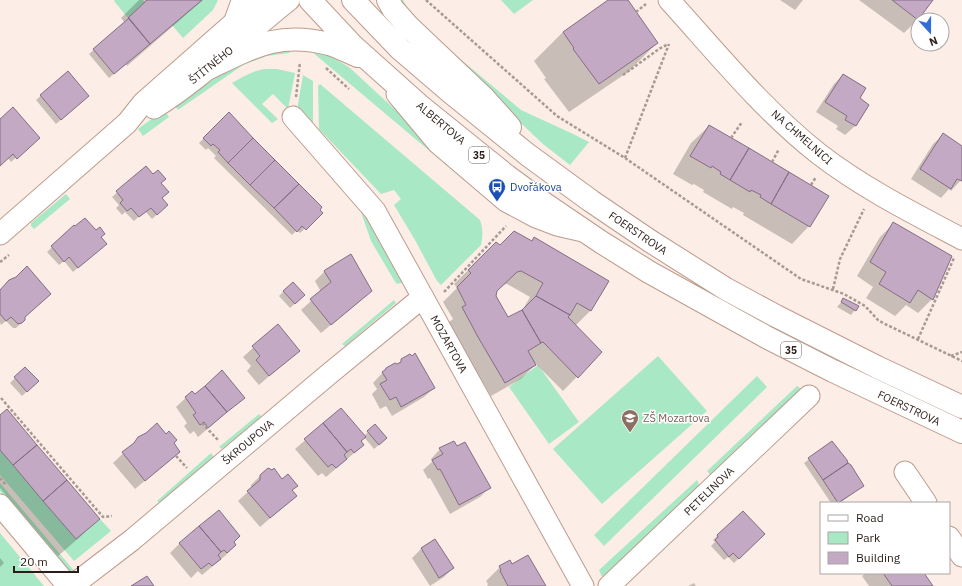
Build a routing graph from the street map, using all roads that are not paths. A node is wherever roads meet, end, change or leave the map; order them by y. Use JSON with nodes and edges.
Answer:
{"nodes":[{"id":1,"x":243,"y":0,"type":"edge"},
{"id":2,"x":263,"y":0,"type":"edge"},
{"id":3,"x":289,"y":0,"type":"edge"},
{"id":4,"x":310,"y":0,"type":"edge"},
{"id":5,"x":353,"y":0,"type":"edge"},
{"id":6,"x":388,"y":0,"type":"edge"},
{"id":7,"x":669,"y":0,"type":"edge"},
{"id":8,"x":235,"y":22,"type":"junction"},
{"id":9,"x":372,"y":64,"type":"junction"},
{"id":10,"x":209,"y":68,"type":"junction"},
{"id":11,"x":293,"y":117,"type":"road end"},
{"id":12,"x":127,"y":123,"type":"junction"},
{"id":13,"x":528,"y":155,"type":"junction"},
{"id":14,"x":0,"y":234,"type":"edge"},
{"id":15,"x":959,"y":247,"type":"edge"},
{"id":16,"x":624,"y":257,"type":"joint"},
{"id":17,"x":432,"y":296,"type":"junction"},
{"id":18,"x":809,"y":396,"type":"dead end"},
{"id":19,"x":962,"y":407,"type":"edge"},
{"id":20,"x":962,"y":432,"type":"edge"},
{"id":21,"x":905,"y":472,"type":"dead end"},
{"id":22,"x":925,"y":502,"type":"edge"},
{"id":23,"x":0,"y":505,"type":"edge"},
{"id":24,"x":950,"y":538,"type":"edge"},
{"id":25,"x":962,"y":556,"type":"edge"},
{"id":26,"x":68,"y":586,"type":"edge"},
{"id":27,"x":72,"y":586,"type":"edge"},
{"id":28,"x":583,"y":586,"type":"edge"},
{"id":29,"x":609,"y":586,"type":"edge"}],
"edges":[{"from":1,"to":8,"type":"main road"},
{"from":2,"to":8,"type":"street","name":"ŠTÍTNÉHO"},
{"from":3,"to":10,"type":"street","name":"ŠTÍTNÉHO"},
{"from":4,"to":9,"type":"main road","name":"ALBERTOVA","number":"35"},
{"from":5,"to":13,"type":"main road","name":"FOERSTROVA","number":"35"},
{"from":6,"to":13,"type":"main road"},
{"from":7,"to":15,"type":"street","name":"NA CHMELNICI"},
{"from":8,"to":12,"type":"street","name":"ŠTÍTNÉHO"},
{"from":9,"to":10,"type":"main road"},
{"from":9,"to":16,"type":"main road","name":"ALBERTOVA","number":"35"},
{"from":10,"to":12,"type":"street","name":"ŠTÍTNÉHO"},
{"from":11,"to":17,"type":"street","name":"MOZARTOVA"},
{"from":12,"to":14,"type":"street","name":"ŠTÍTNÉHO"},
{"from":13,"to":19,"type":"main road","name":"FOERSTROVA","number":"35"},
{"from":16,"to":20,"type":"main road","name":"FOERSTROVA","number":"35"},
{"from":17,"to":27,"type":"street","name":"ŠKROUPOVA"},
{"from":17,"to":28,"type":"street","name":"MOZARTOVA"},
{"from":18,"to":29,"type":"street","name":"PETELINOVA"},
{"from":21,"to":22,"type":"street"},
{"from":23,"to":26,"type":"street"},
{"from":24,"to":25,"type":"street"}]}
